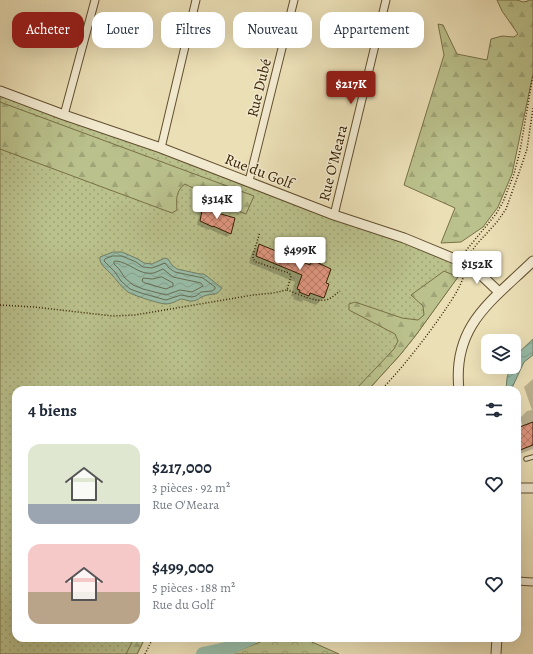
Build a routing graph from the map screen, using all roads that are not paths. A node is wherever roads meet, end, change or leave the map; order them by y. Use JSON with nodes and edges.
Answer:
{"nodes":[{"id":1,"x":95,"y":0,"type":"edge"},
{"id":2,"x":196,"y":0,"type":"edge"},
{"id":3,"x":294,"y":0,"type":"edge"},
{"id":4,"x":386,"y":0,"type":"edge"},
{"id":5,"x":0,"y":91,"type":"edge"},
{"id":6,"x":64,"y":115,"type":"junction"},
{"id":7,"x":161,"y":148,"type":"junction"},
{"id":8,"x":249,"y":181,"type":"junction"},
{"id":9,"x":334,"y":215,"type":"junction"},
{"id":10,"x":533,"y":261,"type":"edge"},
{"id":11,"x":499,"y":292,"type":"junction"},
{"id":12,"x":459,"y":386,"type":"edge"},
{"id":13,"x":533,"y":457,"type":"edge"},
{"id":14,"x":526,"y":459,"type":"dead end"},
{"id":15,"x":521,"y":488,"type":"edge"},
{"id":16,"x":533,"y":488,"type":"edge"},
{"id":17,"x":521,"y":581,"type":"edge"},
{"id":18,"x":533,"y":582,"type":"edge"},
{"id":19,"x":497,"y":642,"type":"edge"},
{"id":20,"x":496,"y":654,"type":"edge"}],
"edges":[{"from":1,"to":6,"type":"street"},
{"from":2,"to":7,"type":"street"},
{"from":3,"to":8,"type":"street","name":"Rue Dubé"},
{"from":4,"to":9,"type":"street","name":"Rue O'Meara"},
{"from":5,"to":6,"type":"street","name":"Rue du Golf"},
{"from":6,"to":7,"type":"street","name":"Rue du Golf"},
{"from":7,"to":8,"type":"street","name":"Rue du Golf"},
{"from":8,"to":9,"type":"street","name":"Rue du Golf"},
{"from":9,"to":11,"type":"street","name":"Rue du Golf"},
{"from":10,"to":11,"type":"street"},
{"from":11,"to":12,"type":"street"},
{"from":13,"to":14,"type":"lane"},
{"from":15,"to":16,"type":"street"},
{"from":17,"to":18,"type":"street"},
{"from":19,"to":20,"type":"street"}]}
